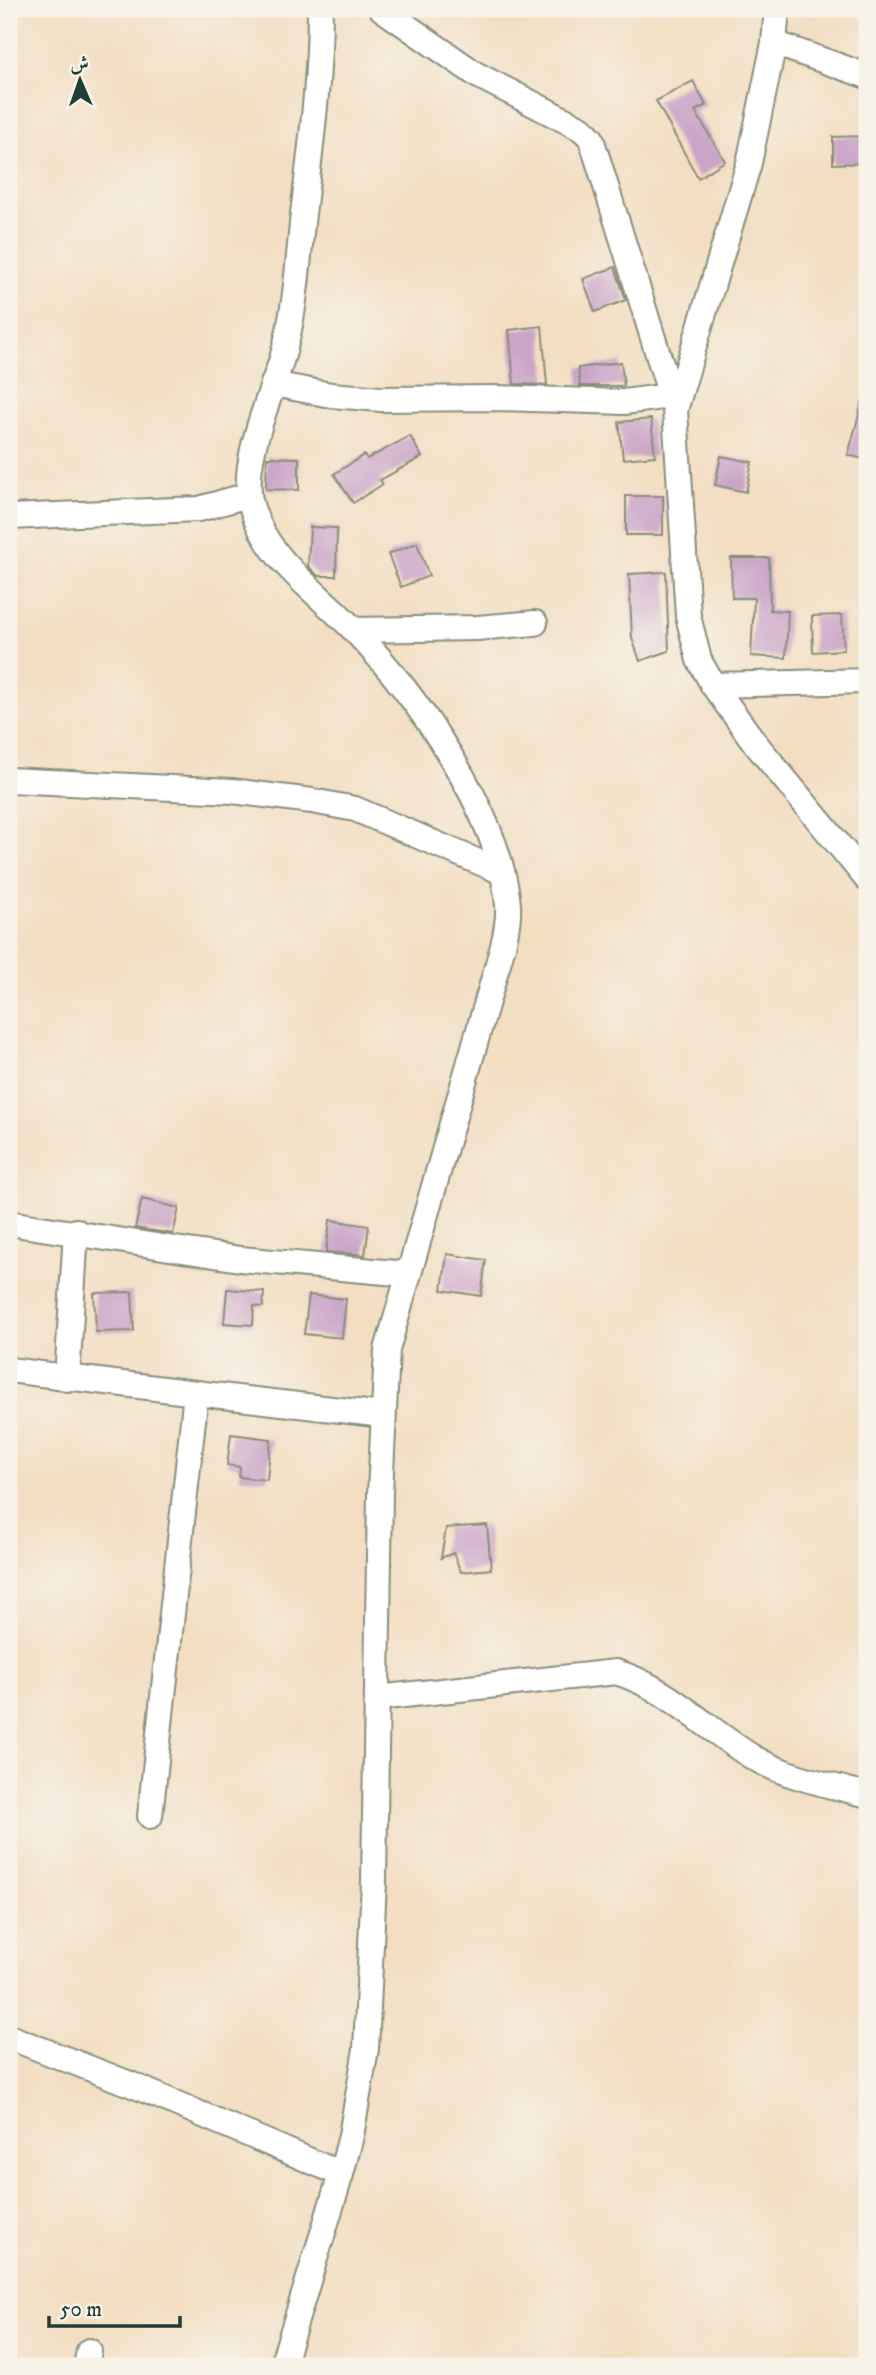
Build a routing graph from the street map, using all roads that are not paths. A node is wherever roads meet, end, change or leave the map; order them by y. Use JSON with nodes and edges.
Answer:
{"nodes":[{"id":1,"x":320,"y":9,"type":"edge"},
{"id":2,"x":382,"y":9,"type":"edge"},
{"id":3,"x":777,"y":9,"type":"edge"},
{"id":4,"x":774,"y":43,"type":"junction"},
{"id":5,"x":867,"y":75,"type":"edge"},
{"id":6,"x":273,"y":384,"type":"junction"},
{"id":7,"x":673,"y":403,"type":"junction"},
{"id":8,"x":248,"y":495,"type":"junction"},
{"id":9,"x":9,"y":517,"type":"edge"},
{"id":10,"x":535,"y":623,"type":"dead end"},
{"id":11,"x":354,"y":630,"type":"junction"},
{"id":12,"x":867,"y":681,"type":"edge"},
{"id":13,"x":713,"y":685,"type":"junction"},
{"id":14,"x":9,"y":780,"type":"edge"},
{"id":15,"x":502,"y":872,"type":"junction"},
{"id":16,"x":867,"y":879,"type":"edge"},
{"id":17,"x":9,"y":1223,"type":"edge"},
{"id":18,"x":76,"y":1231,"type":"junction"},
{"id":19,"x":407,"y":1274,"type":"junction"},
{"id":20,"x":9,"y":1370,"type":"edge"},
{"id":21,"x":67,"y":1379,"type":"junction"},
{"id":22,"x":196,"y":1393,"type":"junction"},
{"id":23,"x":383,"y":1415,"type":"junction"},
{"id":24,"x":377,"y":1699,"type":"junction"},
{"id":25,"x":867,"y":1795,"type":"edge"},
{"id":26,"x":150,"y":1816,"type":"dead end"},
{"id":27,"x":9,"y":2037,"type":"edge"},
{"id":28,"x":341,"y":2174,"type":"junction"},
{"id":29,"x":282,"y":2366,"type":"edge"}],
"edges":[{"from":1,"to":6,"type":"street"},
{"from":2,"to":7,"type":"street"},
{"from":3,"to":4,"type":"street"},
{"from":4,"to":5,"type":"street"},
{"from":4,"to":7,"type":"street"},
{"from":6,"to":7,"type":"street"},
{"from":6,"to":8,"type":"street"},
{"from":7,"to":13,"type":"street"},
{"from":8,"to":9,"type":"street"},
{"from":8,"to":11,"type":"street"},
{"from":10,"to":11,"type":"street"},
{"from":11,"to":15,"type":"street"},
{"from":12,"to":13,"type":"street"},
{"from":13,"to":16,"type":"street"},
{"from":14,"to":15,"type":"street"},
{"from":15,"to":19,"type":"street"},
{"from":17,"to":18,"type":"street"},
{"from":18,"to":19,"type":"street"},
{"from":18,"to":21,"type":"street"},
{"from":19,"to":23,"type":"street"},
{"from":20,"to":21,"type":"street"},
{"from":21,"to":22,"type":"street"},
{"from":22,"to":23,"type":"street"},
{"from":22,"to":26,"type":"street"},
{"from":23,"to":24,"type":"street"},
{"from":24,"to":25,"type":"street"},
{"from":24,"to":28,"type":"street"},
{"from":27,"to":28,"type":"street"},
{"from":28,"to":29,"type":"street"}]}
